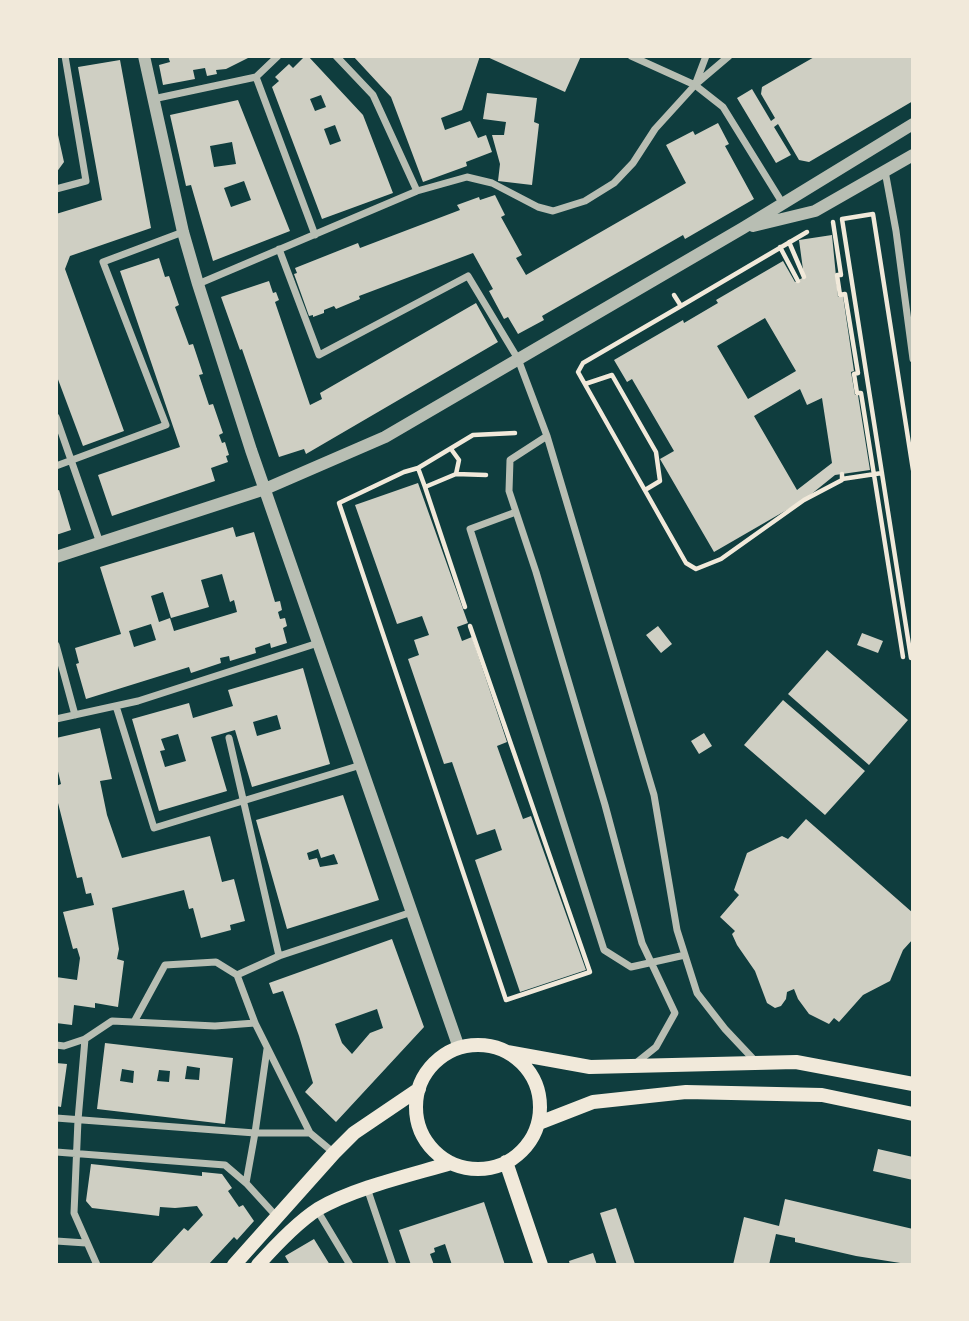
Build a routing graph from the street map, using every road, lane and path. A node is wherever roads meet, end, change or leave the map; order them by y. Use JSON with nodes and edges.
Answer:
{"nodes":[{"id":1,"x":65,"y":56,"type":"edge"},
{"id":2,"x":144,"y":56,"type":"edge"},
{"id":3,"x":278,"y":56,"type":"edge"},
{"id":4,"x":336,"y":56,"type":"edge"},
{"id":5,"x":631,"y":56,"type":"edge"},
{"id":6,"x":706,"y":56,"type":"edge"},
{"id":7,"x":729,"y":56,"type":"edge"},
{"id":8,"x":256,"y":77,"type":"junction"},
{"id":9,"x":695,"y":85,"type":"junction"},
{"id":10,"x":153,"y":99,"type":"junction"},
{"id":11,"x":913,"y":124,"type":"edge"},
{"id":12,"x":913,"y":156,"type":"edge"},
{"id":13,"x":885,"y":170,"type":"junction"},
{"id":14,"x":56,"y":189,"type":"edge"},
{"id":15,"x":417,"y":191,"type":"junction"},
{"id":16,"x":783,"y":204,"type":"junction"},
{"id":17,"x":842,"y":219,"type":"junction"},
{"id":18,"x":826,"y":221,"type":"dead end"},
{"id":19,"x":833,"y":222,"type":"dead end"},
{"id":20,"x":815,"y":227,"type":"dead end"},
{"id":21,"x":743,"y":228,"type":"junction"},
{"id":22,"x":183,"y":232,"type":"junction"},
{"id":23,"x":315,"y":235,"type":"junction"},
{"id":24,"x":789,"y":242,"type":"junction"},
{"id":25,"x":780,"y":247,"type":"junction"},
{"id":26,"x":279,"y":249,"type":"junction"},
{"id":27,"x":804,"y":278,"type":"dead end"},
{"id":28,"x":798,"y":281,"type":"dead end"},
{"id":29,"x":198,"y":284,"type":"junction"},
{"id":30,"x":674,"y":295,"type":"dead end"},
{"id":31,"x":681,"y":306,"type":"junction"},
{"id":32,"x":517,"y":359,"type":"junction"},
{"id":33,"x":913,"y":359,"type":"edge"},
{"id":34,"x":585,"y":384,"type":"junction"},
{"id":35,"x":56,"y":417,"type":"edge"},
{"id":36,"x":515,"y":433,"type":"dead end"},
{"id":37,"x":547,"y":436,"type":"junction"},
{"id":38,"x":452,"y":449,"type":"junction"},
{"id":39,"x":72,"y":460,"type":"junction"},
{"id":40,"x":56,"y":466,"type":"edge"},
{"id":41,"x":418,"y":468,"type":"junction"},
{"id":42,"x":913,"y":470,"type":"edge"},
{"id":43,"x":882,"y":473,"type":"junction"},
{"id":44,"x":456,"y":474,"type":"junction"},
{"id":45,"x":486,"y":475,"type":"dead end"},
{"id":46,"x":873,"y":475,"type":"junction"},
{"id":47,"x":425,"y":487,"type":"junction"},
{"id":48,"x":265,"y":489,"type":"junction"},
{"id":49,"x":645,"y":490,"type":"junction"},
{"id":50,"x":516,"y":512,"type":"junction"},
{"id":51,"x":100,"y":543,"type":"junction"},
{"id":52,"x":56,"y":556,"type":"edge"},
{"id":53,"x":465,"y":607,"type":"dead end"},
{"id":54,"x":470,"y":626,"type":"dead end"},
{"id":55,"x":318,"y":643,"type":"junction"},
{"id":56,"x":56,"y":645,"type":"edge"},
{"id":57,"x":903,"y":657,"type":"dead end"},
{"id":58,"x":913,"y":658,"type":"edge"},
{"id":59,"x":116,"y":706,"type":"junction"},
{"id":60,"x":72,"y":715,"type":"junction"},
{"id":61,"x":56,"y":719,"type":"edge"},
{"id":62,"x":229,"y":738,"type":"dead end"},
{"id":63,"x":361,"y":765,"type":"junction"},
{"id":64,"x":243,"y":801,"type":"junction"},
{"id":65,"x":412,"y":912,"type":"junction"},
{"id":66,"x":685,"y":955,"type":"junction"},
{"id":67,"x":279,"y":956,"type":"junction"},
{"id":68,"x":650,"y":962,"type":"junction"},
{"id":69,"x":237,"y":975,"type":"junction"},
{"id":70,"x":134,"y":1022,"type":"junction"},
{"id":71,"x":255,"y":1023,"type":"junction"},
{"id":72,"x":85,"y":1039,"type":"junction"},
{"id":73,"x":56,"y":1045,"type":"edge"},
{"id":74,"x":459,"y":1048,"type":"junction"},
{"id":75,"x":267,"y":1049,"type":"junction"},
{"id":76,"x":507,"y":1052,"type":"junction"},
{"id":77,"x":758,"y":1063,"type":"junction"},
{"id":78,"x":632,"y":1066,"type":"junction"},
{"id":79,"x":913,"y":1084,"type":"edge"},
{"id":80,"x":419,"y":1089,"type":"junction"},
{"id":81,"x":913,"y":1114,"type":"edge"},
{"id":82,"x":56,"y":1118,"type":"edge"},
{"id":83,"x":78,"y":1120,"type":"junction"},
{"id":84,"x":539,"y":1122,"type":"junction"},
{"id":85,"x":255,"y":1133,"type":"junction"},
{"id":86,"x":310,"y":1133,"type":"junction"},
{"id":87,"x":56,"y":1152,"type":"edge"},
{"id":88,"x":334,"y":1153,"type":"junction"},
{"id":89,"x":77,"y":1154,"type":"junction"},
{"id":90,"x":452,"y":1163,"type":"junction"},
{"id":91,"x":506,"y":1163,"type":"junction"},
{"id":92,"x":246,"y":1183,"type":"junction"},
{"id":93,"x":367,"y":1188,"type":"junction"},
{"id":94,"x":317,"y":1210,"type":"junction"},
{"id":95,"x":277,"y":1217,"type":"junction"},
{"id":96,"x":56,"y":1241,"type":"edge"},
{"id":97,"x":86,"y":1243,"type":"junction"},
{"id":98,"x":97,"y":1265,"type":"edge"},
{"id":99,"x":234,"y":1265,"type":"edge"},
{"id":100,"x":258,"y":1265,"type":"edge"},
{"id":101,"x":350,"y":1265,"type":"edge"},
{"id":102,"x":393,"y":1265,"type":"edge"},
{"id":103,"x":541,"y":1265,"type":"edge"}],
"edges":[{"from":1,"to":14,"type":"street"},
{"from":2,"to":10,"type":"street"},
{"from":3,"to":8,"type":"street"},
{"from":4,"to":15,"type":"street"},
{"from":5,"to":9,"type":"street"},
{"from":6,"to":9,"type":"street"},
{"from":7,"to":9,"type":"street"},
{"from":8,"to":10,"type":"street"},
{"from":8,"to":23,"type":"street"},
{"from":9,"to":15,"type":"street"},
{"from":9,"to":16,"type":"street"},
{"from":10,"to":22,"type":"street"},
{"from":11,"to":16,"type":"street"},
{"from":12,"to":13,"type":"street"},
{"from":13,"to":21,"type":"street"},
{"from":13,"to":33,"type":"street"},
{"from":15,"to":23,"type":"street"},
{"from":16,"to":21,"type":"street"},
{"from":17,"to":18,"type":"path"},
{"from":17,"to":42,"type":"path"},
{"from":17,"to":43,"type":"path"},
{"from":19,"to":46,"type":"path"},
{"from":20,"to":24,"type":"path"},
{"from":21,"to":32,"type":"street"},
{"from":22,"to":29,"type":"street"},
{"from":22,"to":39,"type":"street"},
{"from":23,"to":26,"type":"street"},
{"from":24,"to":25,"type":"path"},
{"from":24,"to":27,"type":"path"},
{"from":25,"to":28,"type":"path"},
{"from":25,"to":31,"type":"path"},
{"from":26,"to":29,"type":"street"},
{"from":26,"to":32,"type":"street"},
{"from":29,"to":48,"type":"street"},
{"from":30,"to":31,"type":"path"},
{"from":31,"to":34,"type":"path"},
{"from":32,"to":37,"type":"street"},
{"from":32,"to":48,"type":"street"},
{"from":34,"to":49,"type":"path"},
{"from":34,"to":49,"type":"path"},
{"from":35,"to":39,"type":"street"},
{"from":36,"to":38,"type":"path"},
{"from":37,"to":50,"type":"street"},
{"from":37,"to":66,"type":"street"},
{"from":38,"to":41,"type":"path"},
{"from":38,"to":44,"type":"path"},
{"from":39,"to":40,"type":"street"},
{"from":39,"to":51,"type":"street"},
{"from":41,"to":47,"type":"path"},
{"from":41,"to":54,"type":"path"},
{"from":43,"to":46,"type":"path"},
{"from":43,"to":58,"type":"path"},
{"from":44,"to":45,"type":"path"},
{"from":44,"to":47,"type":"path"},
{"from":46,"to":49,"type":"path"},
{"from":46,"to":57,"type":"path"},
{"from":47,"to":53,"type":"path"},
{"from":48,"to":51,"type":"street"},
{"from":48,"to":55,"type":"street"},
{"from":50,"to":68,"type":"street"},
{"from":50,"to":68,"type":"street"},
{"from":51,"to":52,"type":"street"},
{"from":55,"to":59,"type":"street"},
{"from":55,"to":63,"type":"street"},
{"from":56,"to":60,"type":"street"},
{"from":59,"to":60,"type":"street"},
{"from":59,"to":64,"type":"street"},
{"from":60,"to":61,"type":"street"},
{"from":62,"to":64,"type":"street"},
{"from":63,"to":64,"type":"street"},
{"from":63,"to":65,"type":"street"},
{"from":64,"to":67,"type":"street"},
{"from":65,"to":67,"type":"street"},
{"from":65,"to":74,"type":"street"},
{"from":66,"to":68,"type":"street"},
{"from":66,"to":77,"type":"street"},
{"from":67,"to":69,"type":"street"},
{"from":68,"to":78,"type":"street"},
{"from":69,"to":70,"type":"street"},
{"from":69,"to":71,"type":"street"},
{"from":70,"to":71,"type":"street"},
{"from":70,"to":72,"type":"street"},
{"from":71,"to":75,"type":"street"},
{"from":72,"to":73,"type":"street"},
{"from":72,"to":83,"type":"street"},
{"from":74,"to":76,"type":"main road"},
{"from":74,"to":80,"type":"main road"},
{"from":75,"to":85,"type":"street"},
{"from":75,"to":86,"type":"street"},
{"from":76,"to":78,"type":"main road"},
{"from":76,"to":84,"type":"main road"},
{"from":77,"to":78,"type":"main road"},
{"from":77,"to":79,"type":"main road"},
{"from":80,"to":88,"type":"main road"},
{"from":80,"to":90,"type":"main road"},
{"from":81,"to":84,"type":"main road"},
{"from":82,"to":83,"type":"street"},
{"from":83,"to":85,"type":"street"},
{"from":83,"to":89,"type":"street"},
{"from":84,"to":91,"type":"main road"},
{"from":85,"to":86,"type":"street"},
{"from":85,"to":92,"type":"street"},
{"from":86,"to":88,"type":"street"},
{"from":87,"to":89,"type":"street"},
{"from":88,"to":95,"type":"main road"},
{"from":89,"to":92,"type":"street"},
{"from":89,"to":97,"type":"street"},
{"from":90,"to":91,"type":"main road"},
{"from":90,"to":93,"type":"main road"},
{"from":91,"to":103,"type":"main road"},
{"from":92,"to":95,"type":"street"},
{"from":93,"to":94,"type":"main road"},
{"from":93,"to":102,"type":"street"},
{"from":94,"to":100,"type":"main road"},
{"from":94,"to":101,"type":"street"},
{"from":95,"to":99,"type":"main road"},
{"from":96,"to":97,"type":"street"},
{"from":97,"to":98,"type":"street"}]}
